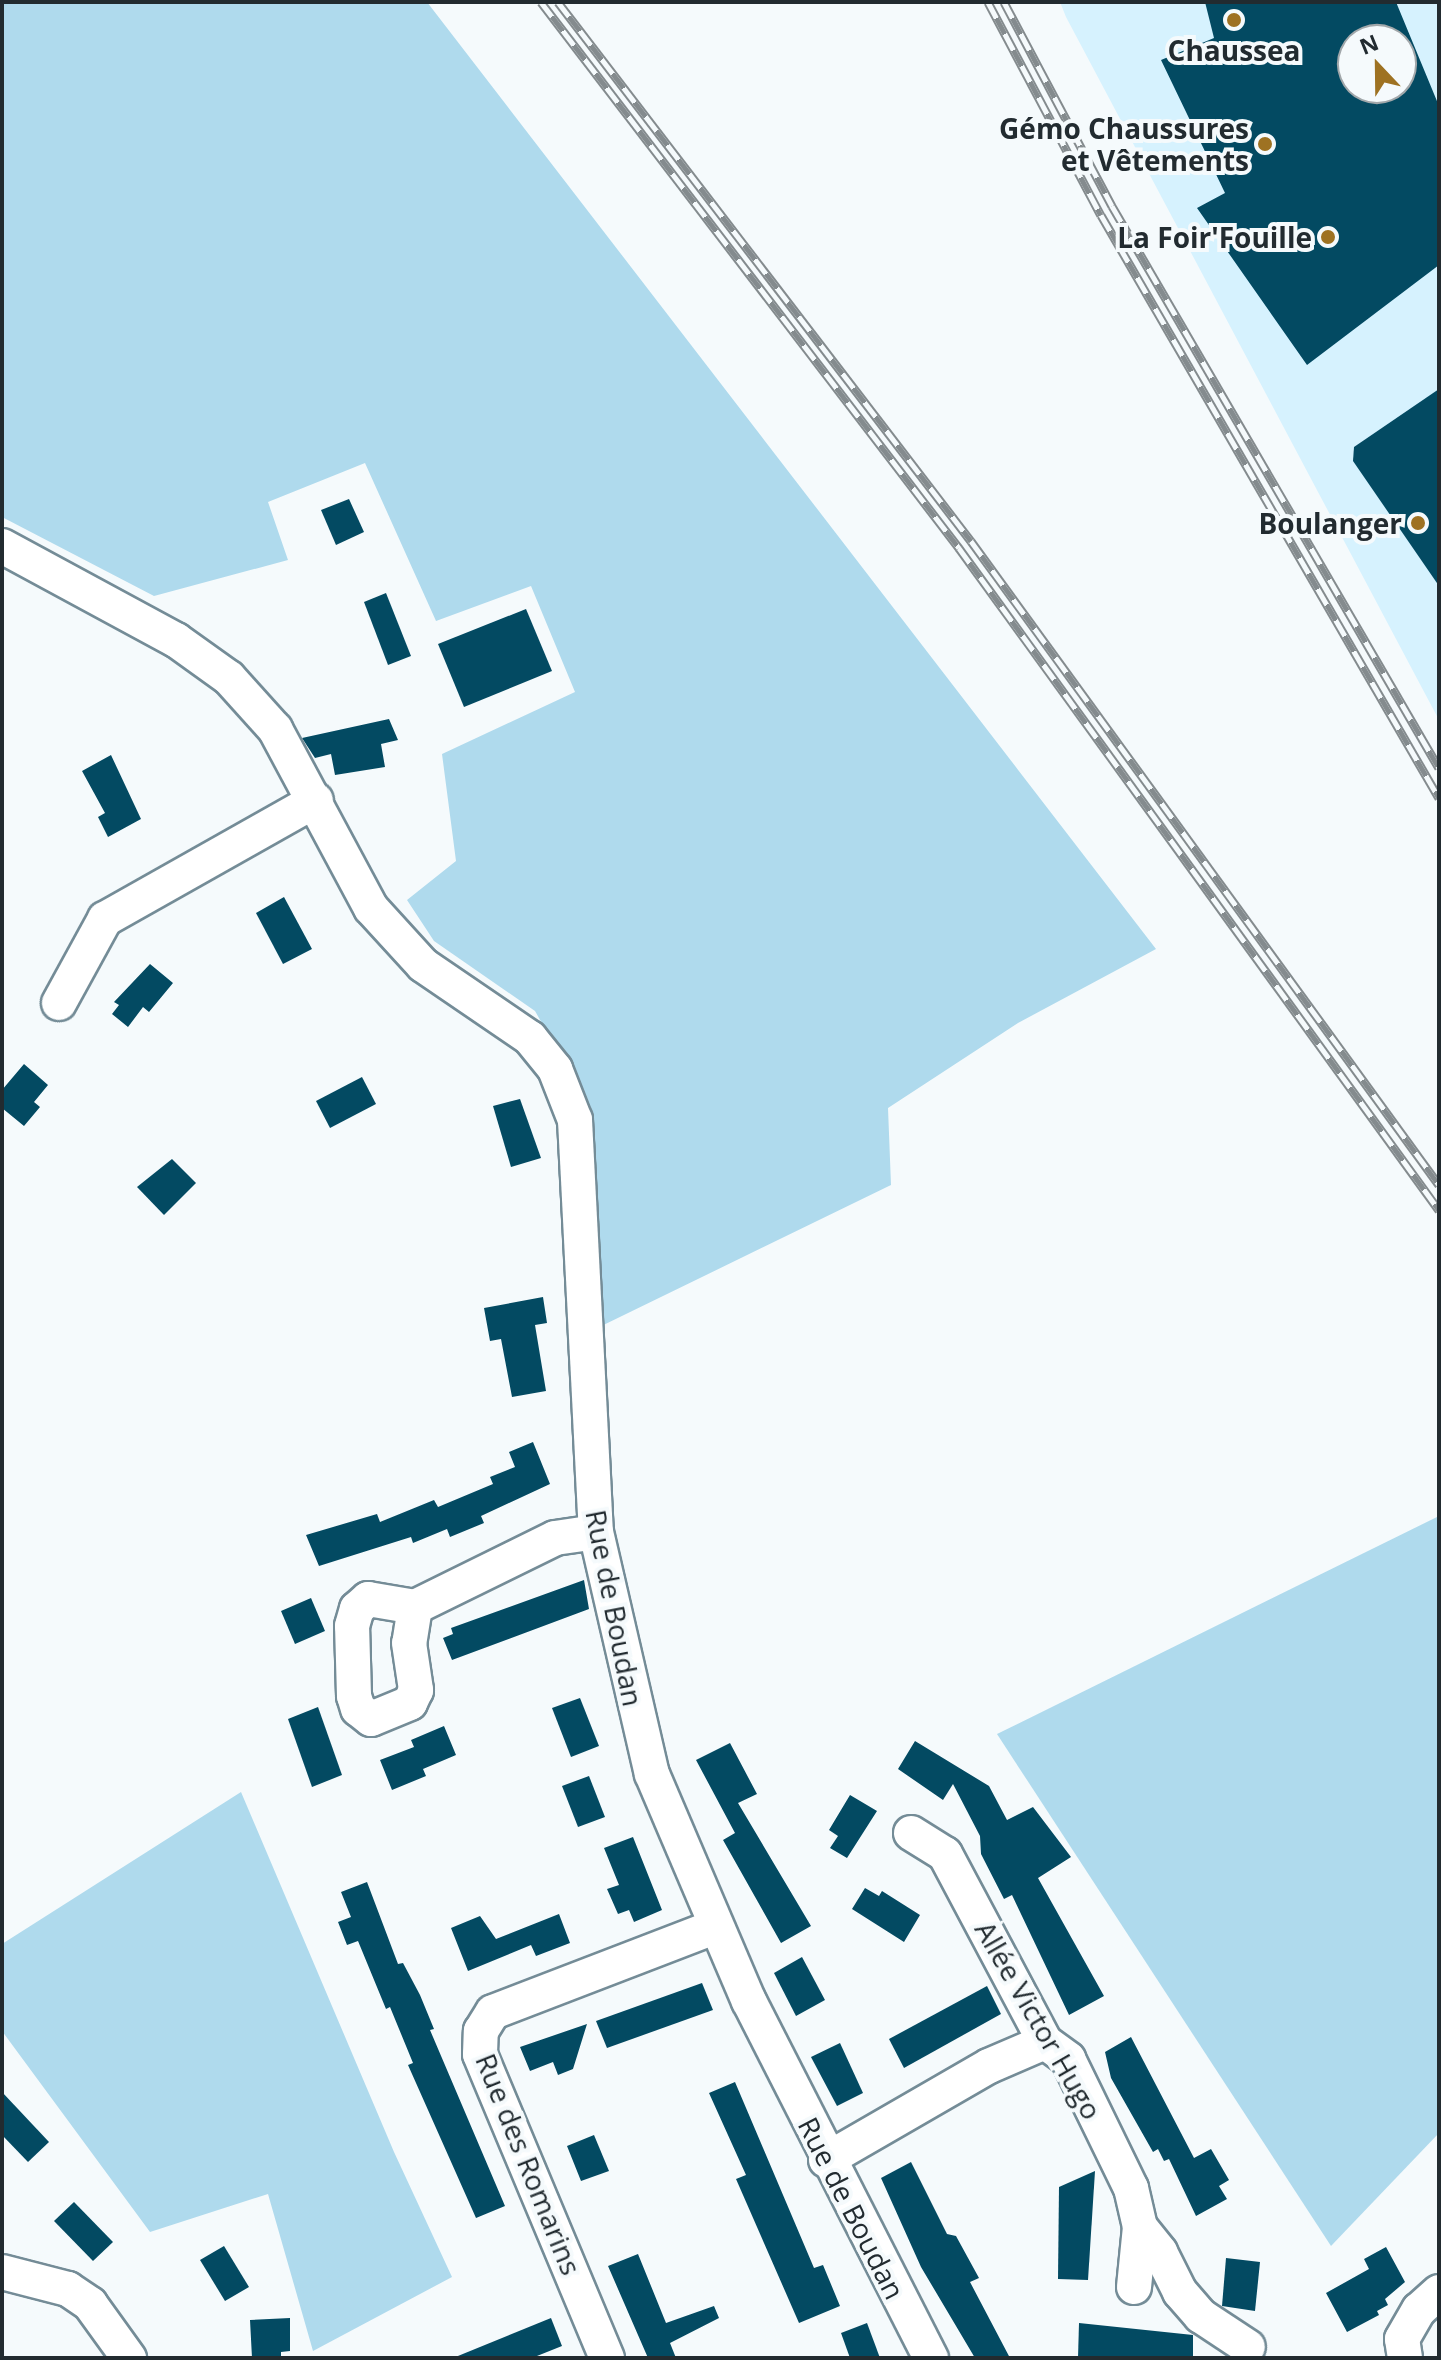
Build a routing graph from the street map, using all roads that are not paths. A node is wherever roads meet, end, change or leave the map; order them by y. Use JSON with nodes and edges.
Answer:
{"nodes":[{"id":1,"x":2,"y":546,"type":"edge"},
{"id":2,"x":316,"y":800,"type":"junction"},
{"id":3,"x":59,"y":1003,"type":"dead end"},
{"id":4,"x":596,"y":1532,"type":"junction"},
{"id":5,"x":415,"y":1607,"type":"dead end"},
{"id":6,"x":911,"y":1833,"type":"dead end"},
{"id":7,"x":714,"y":1927,"type":"junction"},
{"id":8,"x":1045,"y":2042,"type":"junction"},
{"id":9,"x":826,"y":2160,"type":"junction"},
{"id":10,"x":1140,"y":2227,"type":"junction"},
{"id":11,"x":2,"y":2272,"type":"edge"},
{"id":12,"x":1134,"y":2287,"type":"dead end"},
{"id":13,"x":1439,"y":2292,"type":"edge"},
{"id":14,"x":1248,"y":2347,"type":"dead end"},
{"id":15,"x":129,"y":2358,"type":"edge"},
{"id":16,"x":607,"y":2358,"type":"edge"},
{"id":17,"x":931,"y":2358,"type":"edge"},
{"id":18,"x":1405,"y":2358,"type":"edge"}],
"edges":[{"from":1,"to":2,"type":"street","name":"Rue de Boudan"},
{"from":2,"to":3,"type":"street"},
{"from":2,"to":4,"type":"street","name":"Rue de Boudan"},
{"from":4,"to":5,"type":"street"},
{"from":4,"to":7,"type":"street","name":"Rue de Boudan"},
{"from":6,"to":8,"type":"street","name":"Allée Victor Hugo"},
{"from":7,"to":9,"type":"street","name":"Rue de Boudan"},
{"from":7,"to":16,"type":"street","name":"Rue des Romarins"},
{"from":8,"to":9,"type":"street"},
{"from":8,"to":10,"type":"street","name":"Allée Victor Hugo"},
{"from":9,"to":17,"type":"street","name":"Rue de Boudan"},
{"from":10,"to":12,"type":"street","name":"Allée Victor Hugo"},
{"from":10,"to":14,"type":"street","name":"Allée Victor Hugo"},
{"from":11,"to":15,"type":"street"},
{"from":13,"to":18,"type":"street"}]}
